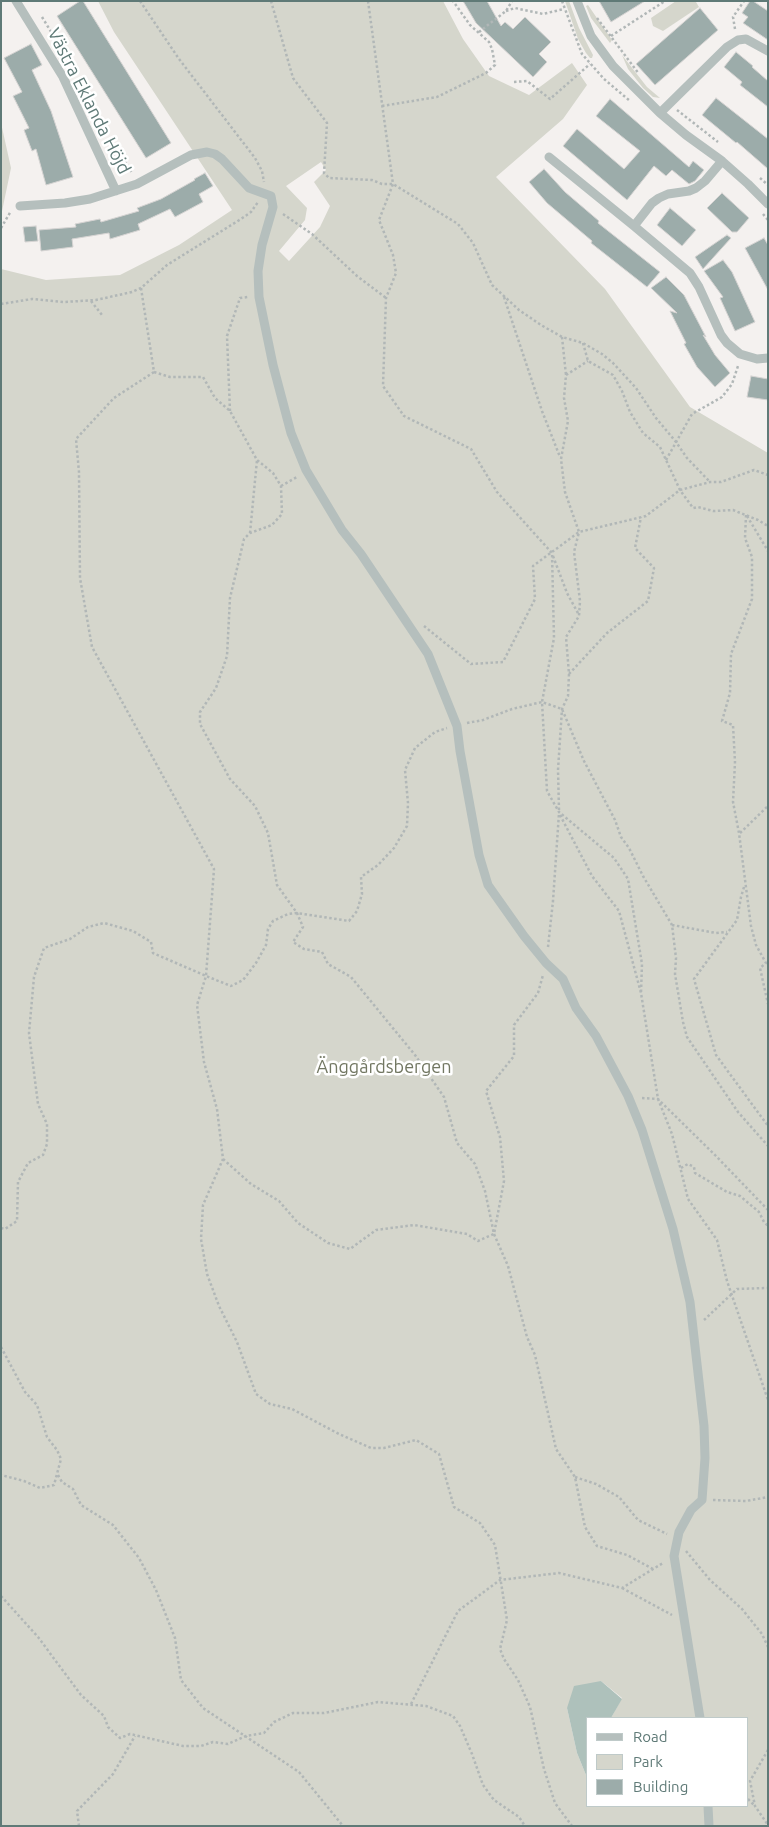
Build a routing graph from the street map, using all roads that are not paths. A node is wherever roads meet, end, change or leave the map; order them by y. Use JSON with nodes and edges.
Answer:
{"nodes":[{"id":1,"x":16,"y":1,"type":"edge"},
{"id":2,"x":577,"y":1,"type":"edge"},
{"id":3,"x":768,"y":51,"type":"edge"},
{"id":4,"x":660,"y":113,"type":"junction"},
{"id":5,"x":549,"y":157,"type":"dead end"},
{"id":6,"x":722,"y":161,"type":"junction"},
{"id":7,"x":116,"y":191,"type":"junction"},
{"id":8,"x":768,"y":204,"type":"edge"},
{"id":9,"x":20,"y":206,"type":"road end"},
{"id":10,"x":634,"y":226,"type":"junction"},
{"id":11,"x":768,"y":358,"type":"edge"},
{"id":12,"x":700,"y":1717,"type":"edge"},
{"id":13,"x":708,"y":1807,"type":"edge"},
{"id":14,"x":709,"y":1826,"type":"edge"}],
"edges":[{"from":1,"to":7,"type":"street","name":"Västra Eklanda Höjd"},
{"from":2,"to":4,"type":"street"},
{"from":3,"to":4,"type":"street"},
{"from":4,"to":6,"type":"street"},
{"from":5,"to":10,"type":"street"},
{"from":6,"to":8,"type":"street"},
{"from":6,"to":10,"type":"street"},
{"from":7,"to":9,"type":"street","name":"Västra Eklanda Höjd"},
{"from":7,"to":12,"type":"street","name":"Västra Eklanda Höjd"},
{"from":10,"to":11,"type":"street"},
{"from":13,"to":14,"type":"street"}]}
